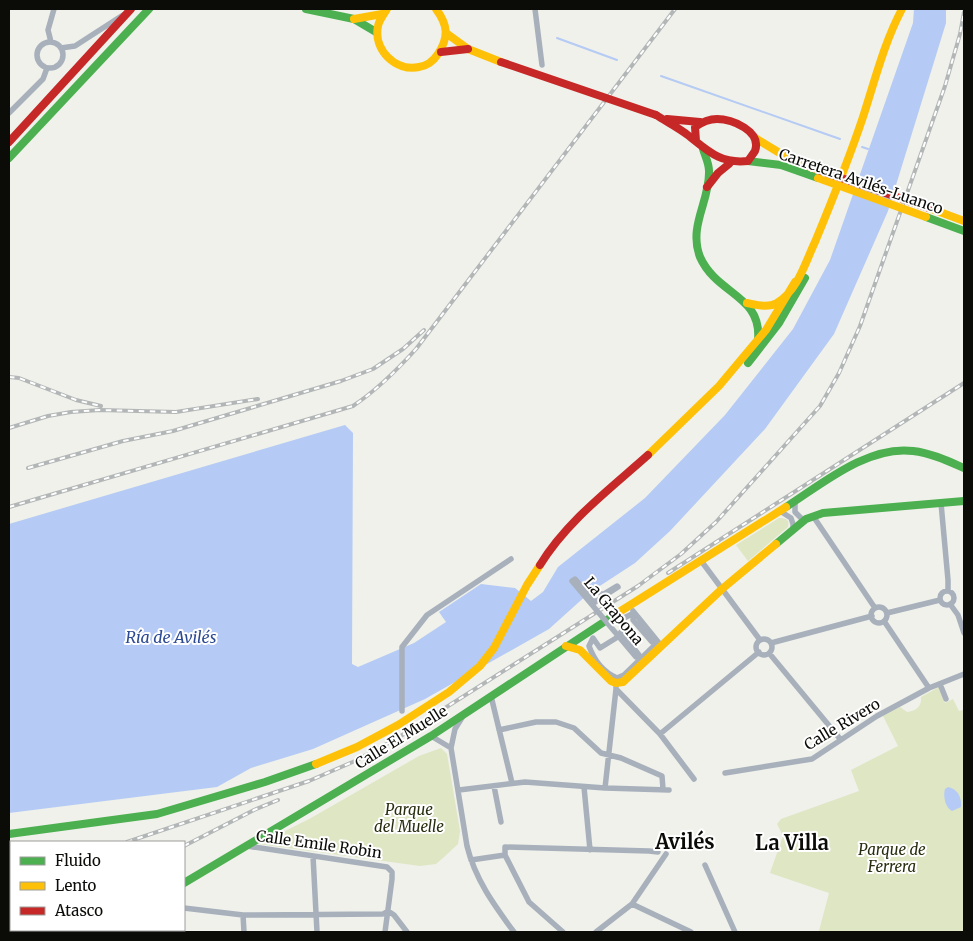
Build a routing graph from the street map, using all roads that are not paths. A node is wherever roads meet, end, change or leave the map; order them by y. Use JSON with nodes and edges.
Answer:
{"nodes":[{"id":1,"x":54,"y":9,"type":"edge"},
{"id":2,"x":149,"y":9,"type":"edge"},
{"id":3,"x":306,"y":9,"type":"edge"},
{"id":4,"x":436,"y":9,"type":"edge"},
{"id":5,"x":535,"y":9,"type":"edge"},
{"id":6,"x":902,"y":9,"type":"edge"},
{"id":7,"x":129,"y":11,"type":"edge"},
{"id":8,"x":384,"y":11,"type":"edge"},
{"id":9,"x":354,"y":19,"type":"junction"},
{"id":10,"x":376,"y":32,"type":"junction"},
{"id":11,"x":446,"y":33,"type":"junction"},
{"id":12,"x":51,"y":42,"type":"junction"},
{"id":13,"x":61,"y":48,"type":"junction"},
{"id":14,"x":468,"y":49,"type":"junction"},
{"id":15,"x":441,"y":52,"type":"junction"},
{"id":16,"x":542,"y":65,"type":"dead end"},
{"id":17,"x":47,"y":68,"type":"junction"},
{"id":18,"x":9,"y":114,"type":"edge"},
{"id":19,"x":660,"y":117,"type":"junction"},
{"id":20,"x":700,"y":122,"type":"junction"},
{"id":21,"x":755,"y":138,"type":"junction"},
{"id":22,"x":696,"y":141,"type":"junction"},
{"id":23,"x":9,"y":142,"type":"edge"},
{"id":24,"x":703,"y":149,"type":"junction"},
{"id":25,"x":9,"y":158,"type":"edge"},
{"id":26,"x":748,"y":161,"type":"junction"},
{"id":27,"x":729,"y":164,"type":"dead end"},
{"id":28,"x":818,"y":174,"type":"junction"},
{"id":29,"x":706,"y":188,"type":"junction"},
{"id":30,"x":834,"y":200,"type":"junction"},
{"id":31,"x":964,"y":221,"type":"edge"},
{"id":32,"x":964,"y":231,"type":"edge"},
{"id":33,"x":810,"y":267,"type":"junction"},
{"id":34,"x":795,"y":282,"type":"junction"},
{"id":35,"x":746,"y":303,"type":"junction"},
{"id":36,"x":764,"y":306,"type":"junction"},
{"id":37,"x":756,"y":316,"type":"junction"},
{"id":38,"x":773,"y":319,"type":"junction"},
{"id":39,"x":758,"y":340,"type":"junction"},
{"id":40,"x":745,"y":366,"type":"junction"},
{"id":41,"x":669,"y":436,"type":"junction"},
{"id":42,"x":964,"y":468,"type":"edge"},
{"id":43,"x":964,"y":501,"type":"edge"},
{"id":44,"x":795,"y":502,"type":"junction"},
{"id":45,"x":942,"y":502,"type":"junction"},
{"id":46,"x":780,"y":511,"type":"junction"},
{"id":47,"x":810,"y":518,"type":"junction"},
{"id":48,"x":793,"y":530,"type":"junction"},
{"id":49,"x":510,"y":560,"type":"dead end"},
{"id":50,"x":702,"y":562,"type":"junction"},
{"id":51,"x":722,"y":588,"type":"junction"},
{"id":52,"x":948,"y":591,"type":"junction"},
{"id":53,"x":602,"y":594,"type":"dead end"},
{"id":54,"x":940,"y":600,"type":"junction"},
{"id":55,"x":950,"y":604,"type":"junction"},
{"id":56,"x":875,"y":608,"type":"junction"},
{"id":57,"x":632,"y":610,"type":"junction"},
{"id":58,"x":887,"y":613,"type":"junction"},
{"id":59,"x":872,"y":616,"type":"junction"},
{"id":60,"x":884,"y":621,"type":"junction"},
{"id":61,"x":600,"y":626,"type":"junction"},
{"id":62,"x":620,"y":633,"type":"dead end"},
{"id":63,"x":964,"y":633,"type":"edge"},
{"id":64,"x":760,"y":640,"type":"junction"},
{"id":65,"x":771,"y":643,"type":"junction"},
{"id":66,"x":660,"y":644,"type":"junction"},
{"id":67,"x":566,"y":646,"type":"junction"},
{"id":68,"x":759,"y":652,"type":"junction"},
{"id":69,"x":769,"y":653,"type":"junction"},
{"id":70,"x":587,"y":656,"type":"junction"},
{"id":71,"x":964,"y":674,"type":"edge"},
{"id":72,"x":940,"y":684,"type":"junction"},
{"id":73,"x":616,"y":686,"type":"junction"},
{"id":74,"x":929,"y":688,"type":"junction"},
{"id":75,"x":491,"y":696,"type":"junction"},
{"id":76,"x":946,"y":699,"type":"dead end"},
{"id":77,"x":402,"y":711,"type":"dead end"},
{"id":78,"x":466,"y":712,"type":"junction"},
{"id":79,"x":499,"y":730,"type":"junction"},
{"id":80,"x":660,"y":734,"type":"junction"},
{"id":81,"x":431,"y":736,"type":"junction"},
{"id":82,"x":842,"y":740,"type":"junction"},
{"id":83,"x":451,"y":748,"type":"junction"},
{"id":84,"x":610,"y":756,"type":"junction"},
{"id":85,"x":725,"y":773,"type":"dead end"},
{"id":86,"x":694,"y":778,"type":"dead end"},
{"id":87,"x":512,"y":783,"type":"dead end"},
{"id":88,"x":494,"y":786,"type":"junction"},
{"id":89,"x":584,"y":787,"type":"junction"},
{"id":90,"x":605,"y":788,"type":"junction"},
{"id":91,"x":459,"y":790,"type":"junction"},
{"id":92,"x":501,"y":822,"type":"dead end"},
{"id":93,"x":9,"y":834,"type":"edge"},
{"id":94,"x":247,"y":846,"type":"junction"},
{"id":95,"x":590,"y":850,"type":"junction"},
{"id":96,"x":658,"y":852,"type":"dead end"},
{"id":97,"x":666,"y":854,"type":"dead end"},
{"id":98,"x":505,"y":855,"type":"junction"},
{"id":99,"x":313,"y":856,"type":"junction"},
{"id":100,"x":471,"y":860,"type":"junction"},
{"id":101,"x":705,"y":865,"type":"dead end"},
{"id":102,"x":185,"y":882,"type":"edge"},
{"id":103,"x":632,"y":904,"type":"junction"},
{"id":104,"x":185,"y":908,"type":"edge"},
{"id":105,"x":388,"y":911,"type":"junction"},
{"id":106,"x":316,"y":913,"type":"junction"},
{"id":107,"x":243,"y":915,"type":"junction"},
{"id":108,"x":244,"y":932,"type":"edge"},
{"id":109,"x":318,"y":932,"type":"edge"},
{"id":110,"x":385,"y":932,"type":"edge"},
{"id":111,"x":407,"y":932,"type":"edge"},
{"id":112,"x":514,"y":932,"type":"edge"},
{"id":113,"x":563,"y":932,"type":"edge"},
{"id":114,"x":596,"y":932,"type":"edge"},
{"id":115,"x":692,"y":932,"type":"edge"},
{"id":116,"x":735,"y":932,"type":"edge"}],
"edges":[{"from":1,"to":12,"type":"street"},
{"from":2,"to":25,"type":"main road"},
{"from":3,"to":9,"type":"main road"},
{"from":4,"to":11,"type":"main road"},
{"from":5,"to":16,"type":"street"},
{"from":6,"to":30,"type":"main road"},
{"from":7,"to":13,"type":"street"},
{"from":7,"to":23,"type":"main road"},
{"from":8,"to":9,"type":"main road"},
{"from":8,"to":10,"type":"main road"},
{"from":9,"to":10,"type":"main road"},
{"from":10,"to":15,"type":"main road"},
{"from":11,"to":14,"type":"main road"},
{"from":11,"to":15,"type":"main road"},
{"from":12,"to":13,"type":"street"},
{"from":12,"to":17,"type":"street"},
{"from":13,"to":17,"type":"street"},
{"from":14,"to":15,"type":"main road"},
{"from":14,"to":19,"type":"main road","bridge":true},
{"from":17,"to":18,"type":"street"},
{"from":19,"to":20,"type":"main road"},
{"from":19,"to":22,"type":"main road"},
{"from":20,"to":21,"type":"main road"},
{"from":20,"to":22,"type":"main road"},
{"from":21,"to":26,"type":"main road"},
{"from":21,"to":28,"type":"main road","name":"Carretera Avilés-Luanco"},
{"from":22,"to":24,"type":"main road"},
{"from":24,"to":26,"type":"main road"},
{"from":24,"to":29,"type":"main road"},
{"from":26,"to":28,"type":"main road","name":"Carretera Avilés-Luanco"},
{"from":27,"to":29,"type":"main road"},
{"from":28,"to":31,"type":"main road","name":"Carretera Avilés-Luanco","bridge":true},
{"from":28,"to":32,"type":"main road","name":"Carretera Avilés-Luanco","bridge":true},
{"from":29,"to":35,"type":"main road"},
{"from":30,"to":33,"type":"main road"},
{"from":30,"to":34,"type":"main road"},
{"from":33,"to":38,"type":"main road"},
{"from":33,"to":40,"type":"main road"},
{"from":34,"to":36,"type":"main road"},
{"from":34,"to":38,"type":"main road"},
{"from":35,"to":36,"type":"main road"},
{"from":35,"to":37,"type":"main road"},
{"from":36,"to":38,"type":"main road"},
{"from":37,"to":38,"type":"main road"},
{"from":37,"to":39,"type":"main road"},
{"from":38,"to":39,"type":"main road"},
{"from":38,"to":40,"type":"main road"},
{"from":39,"to":41,"type":"main road"},
{"from":40,"to":41,"type":"main road"},
{"from":41,"to":93,"type":"main road"},
{"from":42,"to":44,"type":"main road","name":"Calle El Muelle"},
{"from":43,"to":45,"type":"main road"},
{"from":44,"to":46,"type":"main road","name":"Calle El Muelle"},
{"from":44,"to":47,"type":"street"},
{"from":45,"to":47,"type":"main road"},
{"from":45,"to":52,"type":"street"},
{"from":46,"to":48,"type":"street"},
{"from":46,"to":50,"type":"main road","name":"Calle El Muelle"},
{"from":47,"to":48,"type":"main road"},
{"from":47,"to":56,"type":"street"},
{"from":48,"to":51,"type":"main road"},
{"from":49,"to":77,"type":"street"},
{"from":50,"to":51,"type":"street"},
{"from":50,"to":57,"type":"main road","name":"Calle El Muelle"},
{"from":51,"to":64,"type":"street"},
{"from":51,"to":66,"type":"main road"},
{"from":52,"to":54,"type":"street"},
{"from":52,"to":55,"type":"street"},
{"from":53,"to":62,"type":"street","name":"La Grapona","bridge":true},
{"from":54,"to":55,"type":"street"},
{"from":54,"to":58,"type":"street"},
{"from":55,"to":63,"type":"street"},
{"from":56,"to":58,"type":"street"},
{"from":56,"to":59,"type":"street"},
{"from":57,"to":61,"type":"main road","name":"Calle El Muelle"},
{"from":57,"to":66,"type":"street"},
{"from":57,"to":66,"type":"street"},
{"from":58,"to":60,"type":"street"},
{"from":59,"to":60,"type":"street"},
{"from":59,"to":65,"type":"street"},
{"from":60,"to":74,"type":"street"},
{"from":61,"to":67,"type":"main road","name":"Calle El Muelle"},
{"from":61,"to":70,"type":"main road"},
{"from":64,"to":65,"type":"street"},
{"from":64,"to":68,"type":"street"},
{"from":65,"to":69,"type":"street"},
{"from":66,"to":73,"type":"main road"},
{"from":67,"to":70,"type":"main road"},
{"from":67,"to":75,"type":"main road","name":"Calle El Muelle"},
{"from":68,"to":69,"type":"street"},
{"from":68,"to":80,"type":"street"},
{"from":69,"to":82,"type":"street"},
{"from":70,"to":73,"type":"main road"},
{"from":71,"to":72,"type":"street","name":"Calle Rivero"},
{"from":72,"to":74,"type":"street","name":"Calle Rivero"},
{"from":72,"to":76,"type":"street"},
{"from":73,"to":80,"type":"street"},
{"from":73,"to":84,"type":"street"},
{"from":74,"to":82,"type":"street","name":"Calle Rivero"},
{"from":75,"to":78,"type":"main road","name":"Calle El Muelle"},
{"from":75,"to":79,"type":"street"},
{"from":78,"to":81,"type":"main road","name":"Calle El Muelle"},
{"from":78,"to":83,"type":"street"},
{"from":79,"to":84,"type":"street"},
{"from":79,"to":87,"type":"street"},
{"from":80,"to":86,"type":"street"},
{"from":81,"to":83,"type":"street"},
{"from":81,"to":94,"type":"main road","name":"Calle El Muelle"},
{"from":82,"to":85,"type":"street","name":"Calle Rivero"},
{"from":83,"to":91,"type":"street"},
{"from":84,"to":90,"type":"street"},
{"from":84,"to":90,"type":"street"},
{"from":88,"to":89,"type":"street"},
{"from":88,"to":91,"type":"street"},
{"from":88,"to":92,"type":"street"},
{"from":89,"to":90,"type":"street"},
{"from":89,"to":95,"type":"street"},
{"from":91,"to":100,"type":"street"},
{"from":94,"to":99,"type":"street","name":"Calle Emile Robin"},
{"from":94,"to":102,"type":"main road","name":"Calle El Muelle"},
{"from":95,"to":96,"type":"street"},
{"from":95,"to":98,"type":"street"},
{"from":97,"to":103,"type":"street"},
{"from":98,"to":100,"type":"street"},
{"from":98,"to":113,"type":"street"},
{"from":99,"to":105,"type":"street","name":"Calle Emile Robin"},
{"from":99,"to":106,"type":"street"},
{"from":100,"to":112,"type":"street"},
{"from":101,"to":116,"type":"street"},
{"from":103,"to":114,"type":"street"},
{"from":103,"to":115,"type":"street"},
{"from":104,"to":107,"type":"street"},
{"from":105,"to":106,"type":"street"},
{"from":105,"to":110,"type":"street"},
{"from":105,"to":111,"type":"street"},
{"from":106,"to":107,"type":"street"},
{"from":106,"to":109,"type":"street"},
{"from":107,"to":108,"type":"street"}]}
